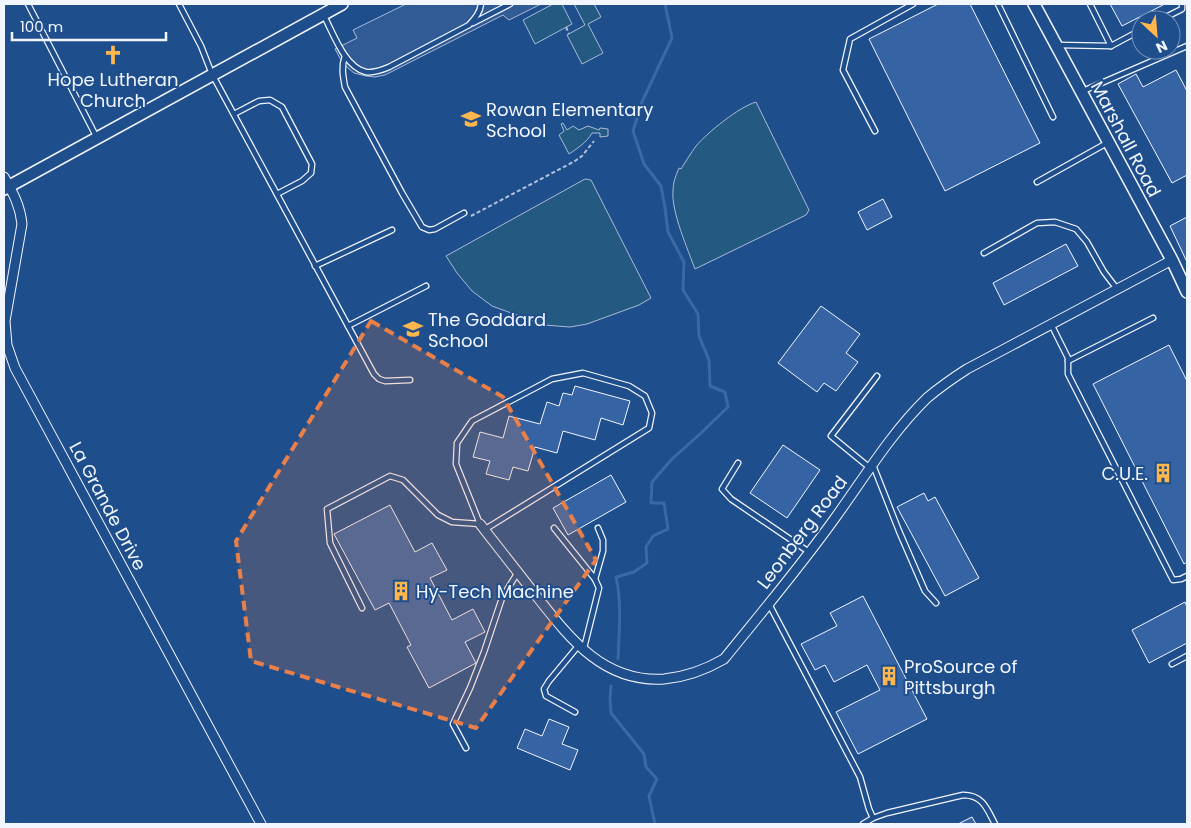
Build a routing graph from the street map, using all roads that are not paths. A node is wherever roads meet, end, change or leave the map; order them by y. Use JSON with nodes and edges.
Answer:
{"nodes":[{"id":1,"x":28,"y":4,"type":"edge"},
{"id":2,"x":180,"y":4,"type":"edge"},
{"id":3,"x":342,"y":4,"type":"edge"},
{"id":4,"x":481,"y":4,"type":"edge"},
{"id":5,"x":510,"y":4,"type":"edge"},
{"id":6,"x":913,"y":4,"type":"edge"},
{"id":7,"x":998,"y":4,"type":"edge"},
{"id":8,"x":1034,"y":4,"type":"edge"},
{"id":9,"x":1090,"y":4,"type":"edge"},
{"id":10,"x":323,"y":14,"type":"junction"},
{"id":11,"x":469,"y":25,"type":"junction"},
{"id":12,"x":1131,"y":35,"type":"edge"},
{"id":13,"x":1056,"y":45,"type":"junction"},
{"id":14,"x":1111,"y":46,"type":"junction"},
{"id":15,"x":1187,"y":46,"type":"edge"},
{"id":16,"x":345,"y":56,"type":"junction"},
{"id":17,"x":212,"y":74,"type":"junction"},
{"id":18,"x":1081,"y":92,"type":"junction"},
{"id":19,"x":234,"y":114,"type":"junction"},
{"id":20,"x":1053,"y":117,"type":"dead end"},
{"id":21,"x":875,"y":131,"type":"dead end"},
{"id":22,"x":97,"y":138,"type":"junction"},
{"id":23,"x":1108,"y":143,"type":"junction"},
{"id":24,"x":1037,"y":182,"type":"dead end"},
{"id":25,"x":5,"y":184,"type":"edge"},
{"id":26,"x":277,"y":194,"type":"junction"},
{"id":27,"x":464,"y":213,"type":"dead end"},
{"id":28,"x":392,"y":230,"type":"dead end"},
{"id":29,"x":984,"y":253,"type":"dead end"},
{"id":30,"x":1172,"y":260,"type":"junction"},
{"id":31,"x":316,"y":266,"type":"junction"},
{"id":32,"x":426,"y":286,"type":"dead end"},
{"id":33,"x":1117,"y":289,"type":"junction"},
{"id":34,"x":1187,"y":292,"type":"edge"},
{"id":35,"x":1153,"y":318,"type":"dead end"},
{"id":36,"x":1051,"y":324,"type":"junction"},
{"id":37,"x":348,"y":326,"type":"junction"},
{"id":38,"x":1068,"y":361,"type":"junction"},
{"id":39,"x":876,"y":376,"type":"dead end"},
{"id":40,"x":410,"y":380,"type":"dead end"},
{"id":41,"x":738,"y":463,"type":"dead end"},
{"id":42,"x":871,"y":466,"type":"junction"},
{"id":43,"x":482,"y":527,"type":"junction"},
{"id":44,"x":554,"y":528,"type":"dead end"},
{"id":45,"x":598,"y":528,"type":"dead end"},
{"id":46,"x":809,"y":552,"type":"junction"},
{"id":47,"x":518,"y":572,"type":"junction"},
{"id":48,"x":1187,"y":576,"type":"edge"},
{"id":49,"x":595,"y":579,"type":"junction"},
{"id":50,"x":936,"y":603,"type":"dead end"},
{"id":51,"x":769,"y":604,"type":"junction"},
{"id":52,"x":362,"y":608,"type":"dead end"},
{"id":53,"x":581,"y":647,"type":"junction"},
{"id":54,"x":1187,"y":656,"type":"edge"},
{"id":55,"x":1172,"y":664,"type":"dead end"},
{"id":56,"x":575,"y":712,"type":"dead end"},
{"id":57,"x":466,"y":748,"type":"dead end"},
{"id":58,"x":873,"y":818,"type":"junction"},
{"id":59,"x":261,"y":824,"type":"edge"},
{"id":60,"x":863,"y":824,"type":"edge"},
{"id":61,"x":995,"y":824,"type":"edge"}],
"edges":[{"from":1,"to":22,"type":"lane"},
{"from":2,"to":17,"type":"lane"},
{"from":3,"to":10,"type":"street"},
{"from":4,"to":11,"type":"lane"},
{"from":5,"to":11,"type":"lane"},
{"from":6,"to":21,"type":"lane"},
{"from":7,"to":20,"type":"lane"},
{"from":8,"to":13,"type":"street","name":"Marshall Road"},
{"from":9,"to":14,"type":"lane"},
{"from":10,"to":16,"type":"lane"},
{"from":10,"to":17,"type":"street"},
{"from":11,"to":16,"type":"lane"},
{"from":12,"to":14,"type":"lane"},
{"from":13,"to":14,"type":"lane"},
{"from":13,"to":18,"type":"street","name":"Marshall Road"},
{"from":15,"to":18,"type":"lane"},
{"from":16,"to":27,"type":"lane"},
{"from":17,"to":19,"type":"lane"},
{"from":17,"to":22,"type":"street"},
{"from":18,"to":23,"type":"street","name":"Marshall Road"},
{"from":19,"to":26,"type":"lane"},
{"from":19,"to":26,"type":"lane"},
{"from":22,"to":25,"type":"street"},
{"from":23,"to":24,"type":"lane"},
{"from":23,"to":30,"type":"street","name":"Marshall Road"},
{"from":25,"to":59,"type":"street","name":"La Grande Drive"},
{"from":26,"to":31,"type":"lane"},
{"from":28,"to":31,"type":"lane"},
{"from":29,"to":33,"type":"lane"},
{"from":30,"to":33,"type":"street","name":"Leonberg Road"},
{"from":30,"to":34,"type":"street","name":"Marshall Road"},
{"from":31,"to":37,"type":"lane"},
{"from":32,"to":37,"type":"lane"},
{"from":33,"to":36,"type":"street","name":"Leonberg Road"},
{"from":35,"to":38,"type":"lane"},
{"from":36,"to":38,"type":"lane"},
{"from":36,"to":42,"type":"street","name":"Leonberg Road"},
{"from":37,"to":40,"type":"lane"},
{"from":38,"to":48,"type":"lane"},
{"from":39,"to":42,"type":"lane"},
{"from":41,"to":46,"type":"lane"},
{"from":42,"to":46,"type":"street","name":"Leonberg Road"},
{"from":42,"to":50,"type":"lane"},
{"from":43,"to":43,"type":"lane"},
{"from":43,"to":47,"type":"street","name":"Leonberg Road"},
{"from":43,"to":52,"type":"lane"},
{"from":44,"to":49,"type":"lane"},
{"from":45,"to":49,"type":"lane"},
{"from":46,"to":51,"type":"street","name":"Leonberg Road"},
{"from":47,"to":53,"type":"street","name":"Leonberg Road"},
{"from":47,"to":57,"type":"lane"},
{"from":49,"to":53,"type":"lane"},
{"from":51,"to":53,"type":"street","name":"Leonberg Road"},
{"from":51,"to":58,"type":"lane"},
{"from":53,"to":56,"type":"lane"},
{"from":54,"to":55,"type":"lane"},
{"from":58,"to":60,"type":"lane"},
{"from":58,"to":61,"type":"lane"}]}
